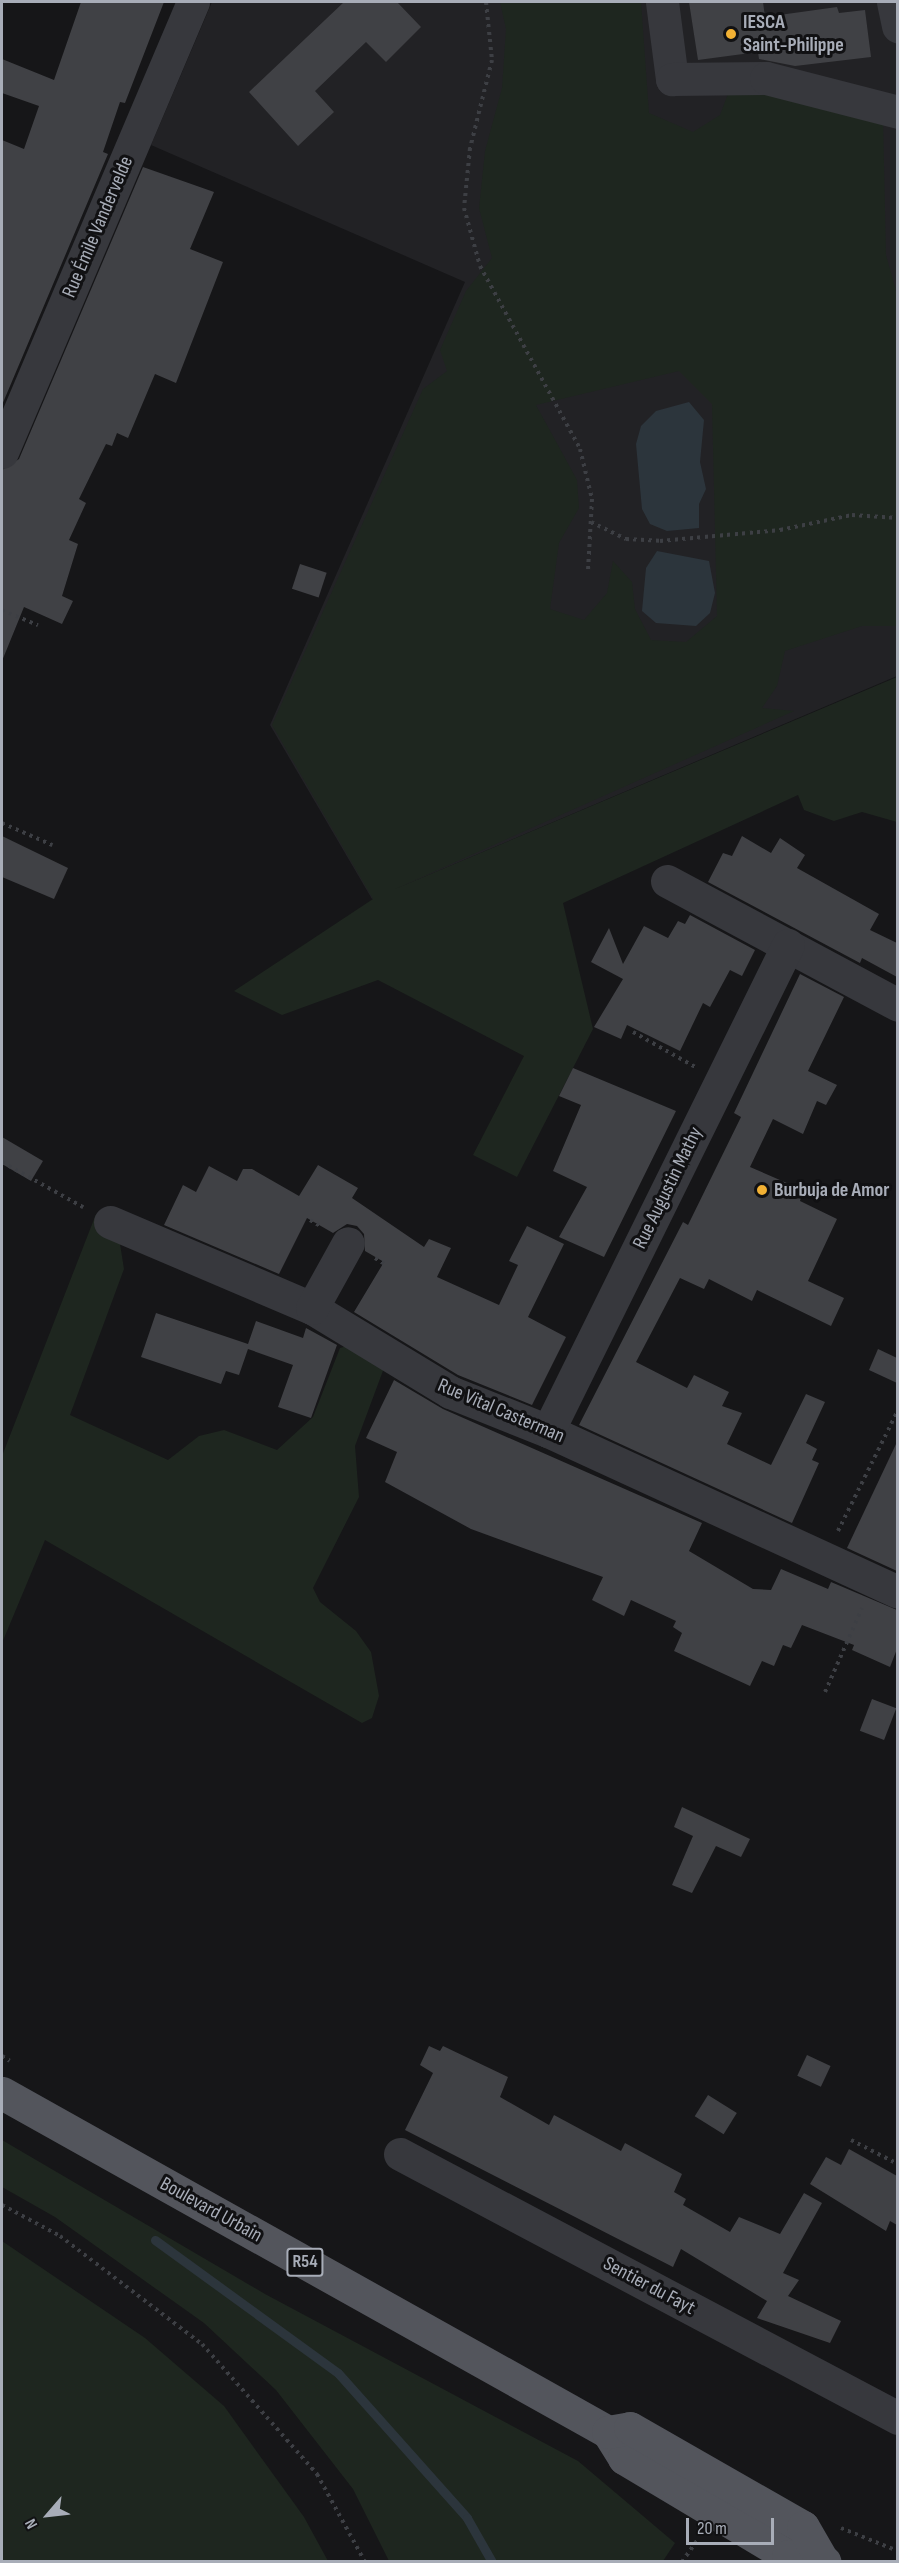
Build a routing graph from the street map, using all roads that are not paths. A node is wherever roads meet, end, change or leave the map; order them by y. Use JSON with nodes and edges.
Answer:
{"nodes":[{"id":1,"x":193,"y":2,"type":"edge"},
{"id":2,"x":662,"y":2,"type":"edge"},
{"id":3,"x":893,"y":2,"type":"edge"},
{"id":4,"x":897,"y":26,"type":"edge"},
{"id":5,"x":897,"y":112,"type":"edge"},
{"id":6,"x":2,"y":452,"type":"edge"},
{"id":7,"x":667,"y":881,"type":"dead end"},
{"id":8,"x":788,"y":945,"type":"junction"},
{"id":9,"x":897,"y":1005,"type":"edge"},
{"id":10,"x":110,"y":1222,"type":"road end"},
{"id":11,"x":348,"y":1243,"type":"dead end"},
{"id":12,"x":312,"y":1308,"type":"junction"},
{"id":13,"x":548,"y":1431,"type":"junction"},
{"id":14,"x":886,"y":1586,"type":"edge"},
{"id":15,"x":2,"y":2093,"type":"edge"},
{"id":16,"x":400,"y":2154,"type":"dead end"},
{"id":17,"x":897,"y":2418,"type":"edge"},
{"id":18,"x":824,"y":2561,"type":"edge"}],
"edges":[{"from":1,"to":6,"type":"street","name":"Rue Émile Vandervelde"},
{"from":2,"to":5,"type":"street"},
{"from":3,"to":4,"type":"street"},
{"from":7,"to":8,"type":"street"},
{"from":8,"to":9,"type":"street"},
{"from":8,"to":13,"type":"street","name":"Rue Augustin Mathy"},
{"from":10,"to":12,"type":"street","name":"Rue Vital Casterman"},
{"from":11,"to":12,"type":"street"},
{"from":12,"to":13,"type":"street","name":"Rue Vital Casterman"},
{"from":13,"to":14,"type":"street","name":"Rue Vital Casterman"},
{"from":15,"to":18,"type":"main road","name":"Boulevard Urbain","number":"R54"},
{"from":16,"to":17,"type":"street","name":"Sentier du Fayt"}]}
